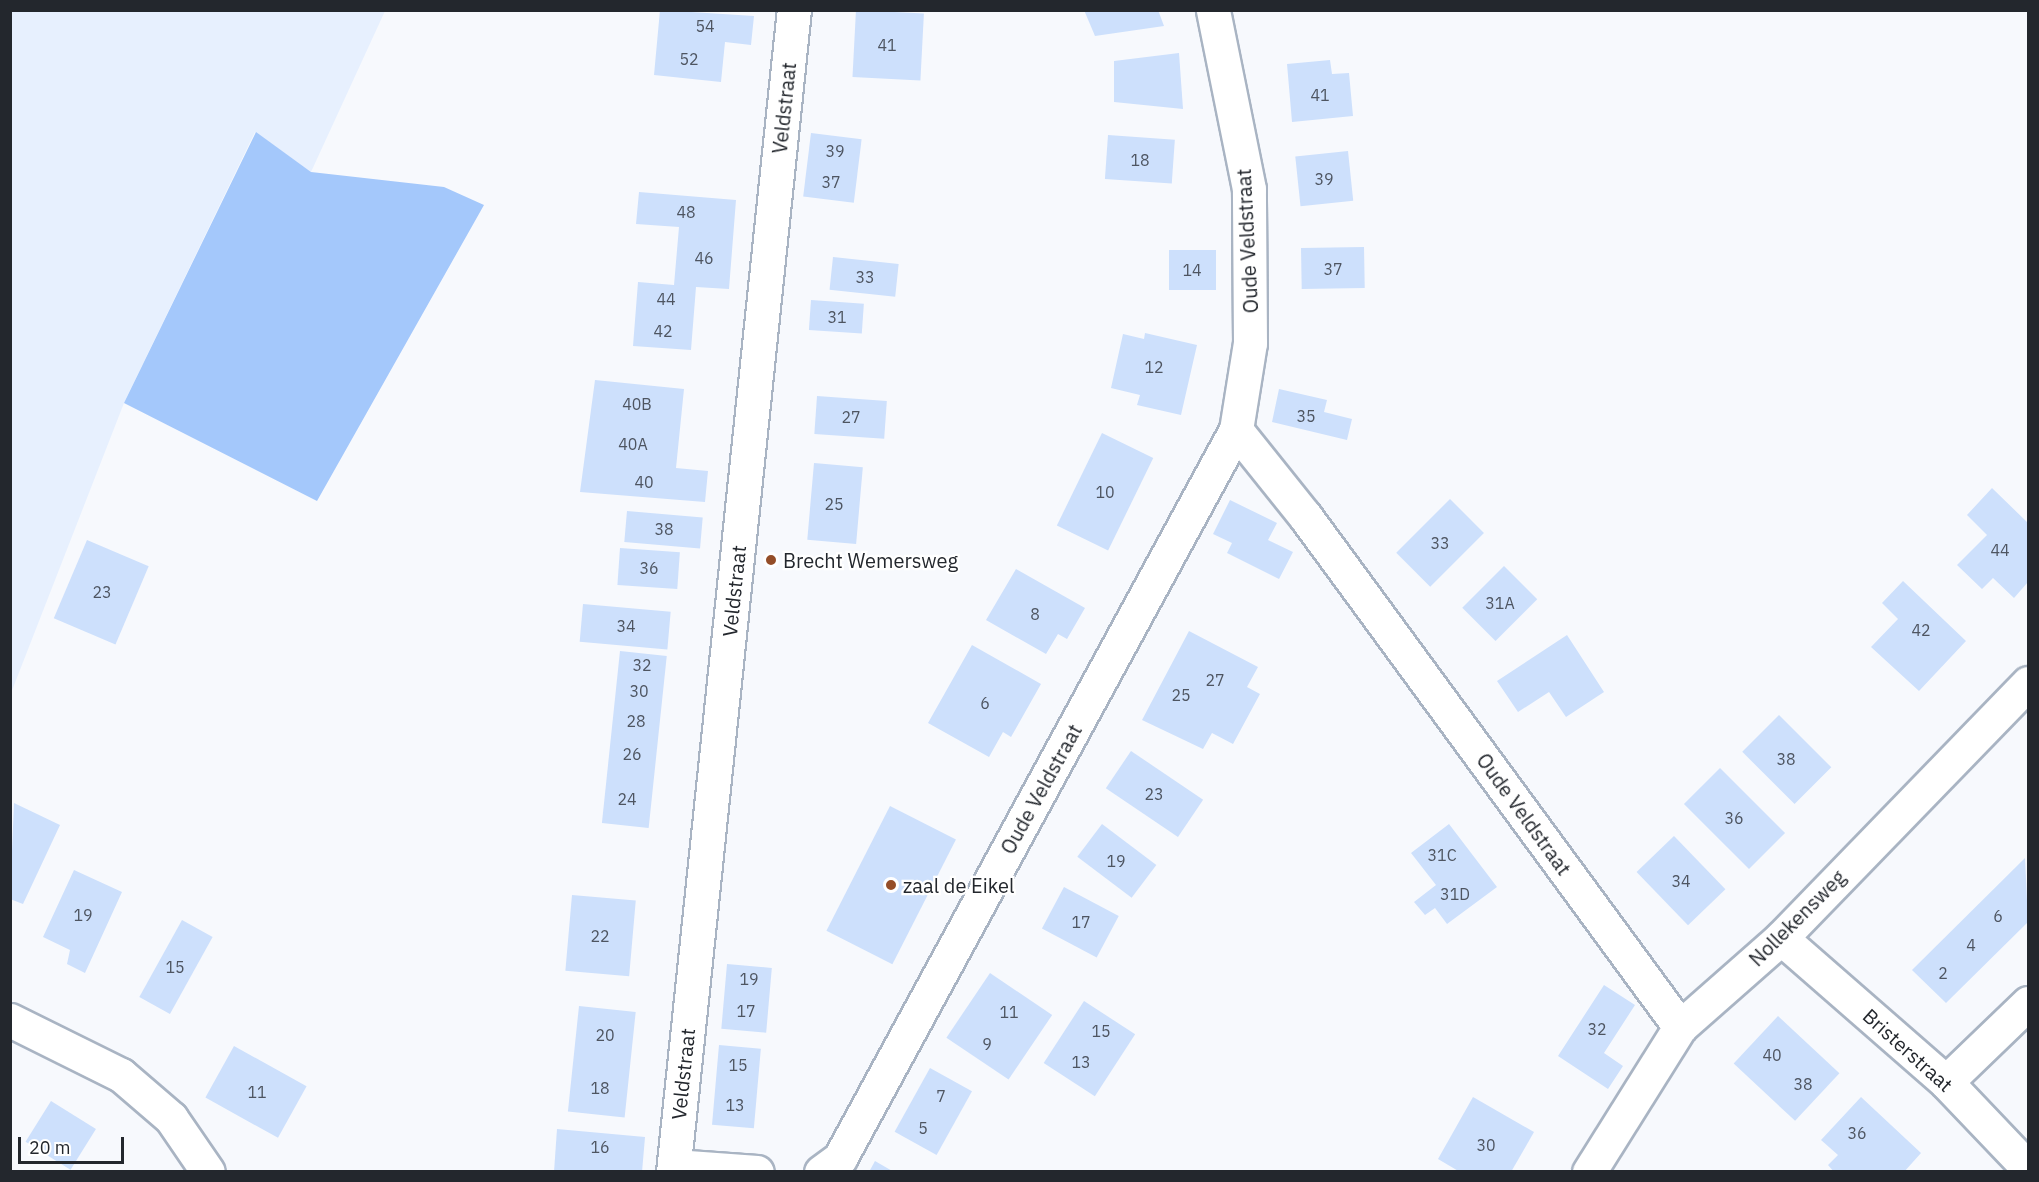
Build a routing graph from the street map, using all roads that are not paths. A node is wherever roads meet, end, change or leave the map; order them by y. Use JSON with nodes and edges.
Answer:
{"nodes":[{"id":1,"x":794,"y":10,"type":"edge"},
{"id":2,"x":1217,"y":13,"type":"edge"},
{"id":3,"x":1236,"y":430,"type":"junction"},
{"id":4,"x":2028,"y":682,"type":"edge"},
{"id":5,"x":1781,"y":938,"type":"junction"},
{"id":6,"x":2028,"y":1003,"type":"edge"},
{"id":7,"x":10,"y":1020,"type":"edge"},
{"id":8,"x":1680,"y":1028,"type":"junction"},
{"id":9,"x":1946,"y":1082,"type":"junction"},
{"id":10,"x":2028,"y":1168,"type":"edge"},
{"id":11,"x":674,"y":1169,"type":"edge"},
{"id":12,"x":208,"y":1172,"type":"edge"},
{"id":13,"x":757,"y":1172,"type":"edge"},
{"id":14,"x":821,"y":1172,"type":"edge"},
{"id":15,"x":1589,"y":1172,"type":"edge"}],
"edges":[{"from":1,"to":11,"type":"street","name":"Veldstraat"},
{"from":2,"to":3,"type":"street","name":"Oude Veldstraat"},
{"from":3,"to":8,"type":"street","name":"Oude Veldstraat"},
{"from":3,"to":14,"type":"street","name":"Oude Veldstraat"},
{"from":4,"to":5,"type":"street","name":"Nollekensweg"},
{"from":5,"to":8,"type":"street","name":"Nollekensweg"},
{"from":5,"to":9,"type":"street","name":"Bristerstraat"},
{"from":6,"to":9,"type":"street"},
{"from":7,"to":12,"type":"street"},
{"from":8,"to":15,"type":"street","name":"Nollekensweg"},
{"from":9,"to":10,"type":"street","name":"Bristerstraat"},
{"from":11,"to":13,"type":"street"}]}
